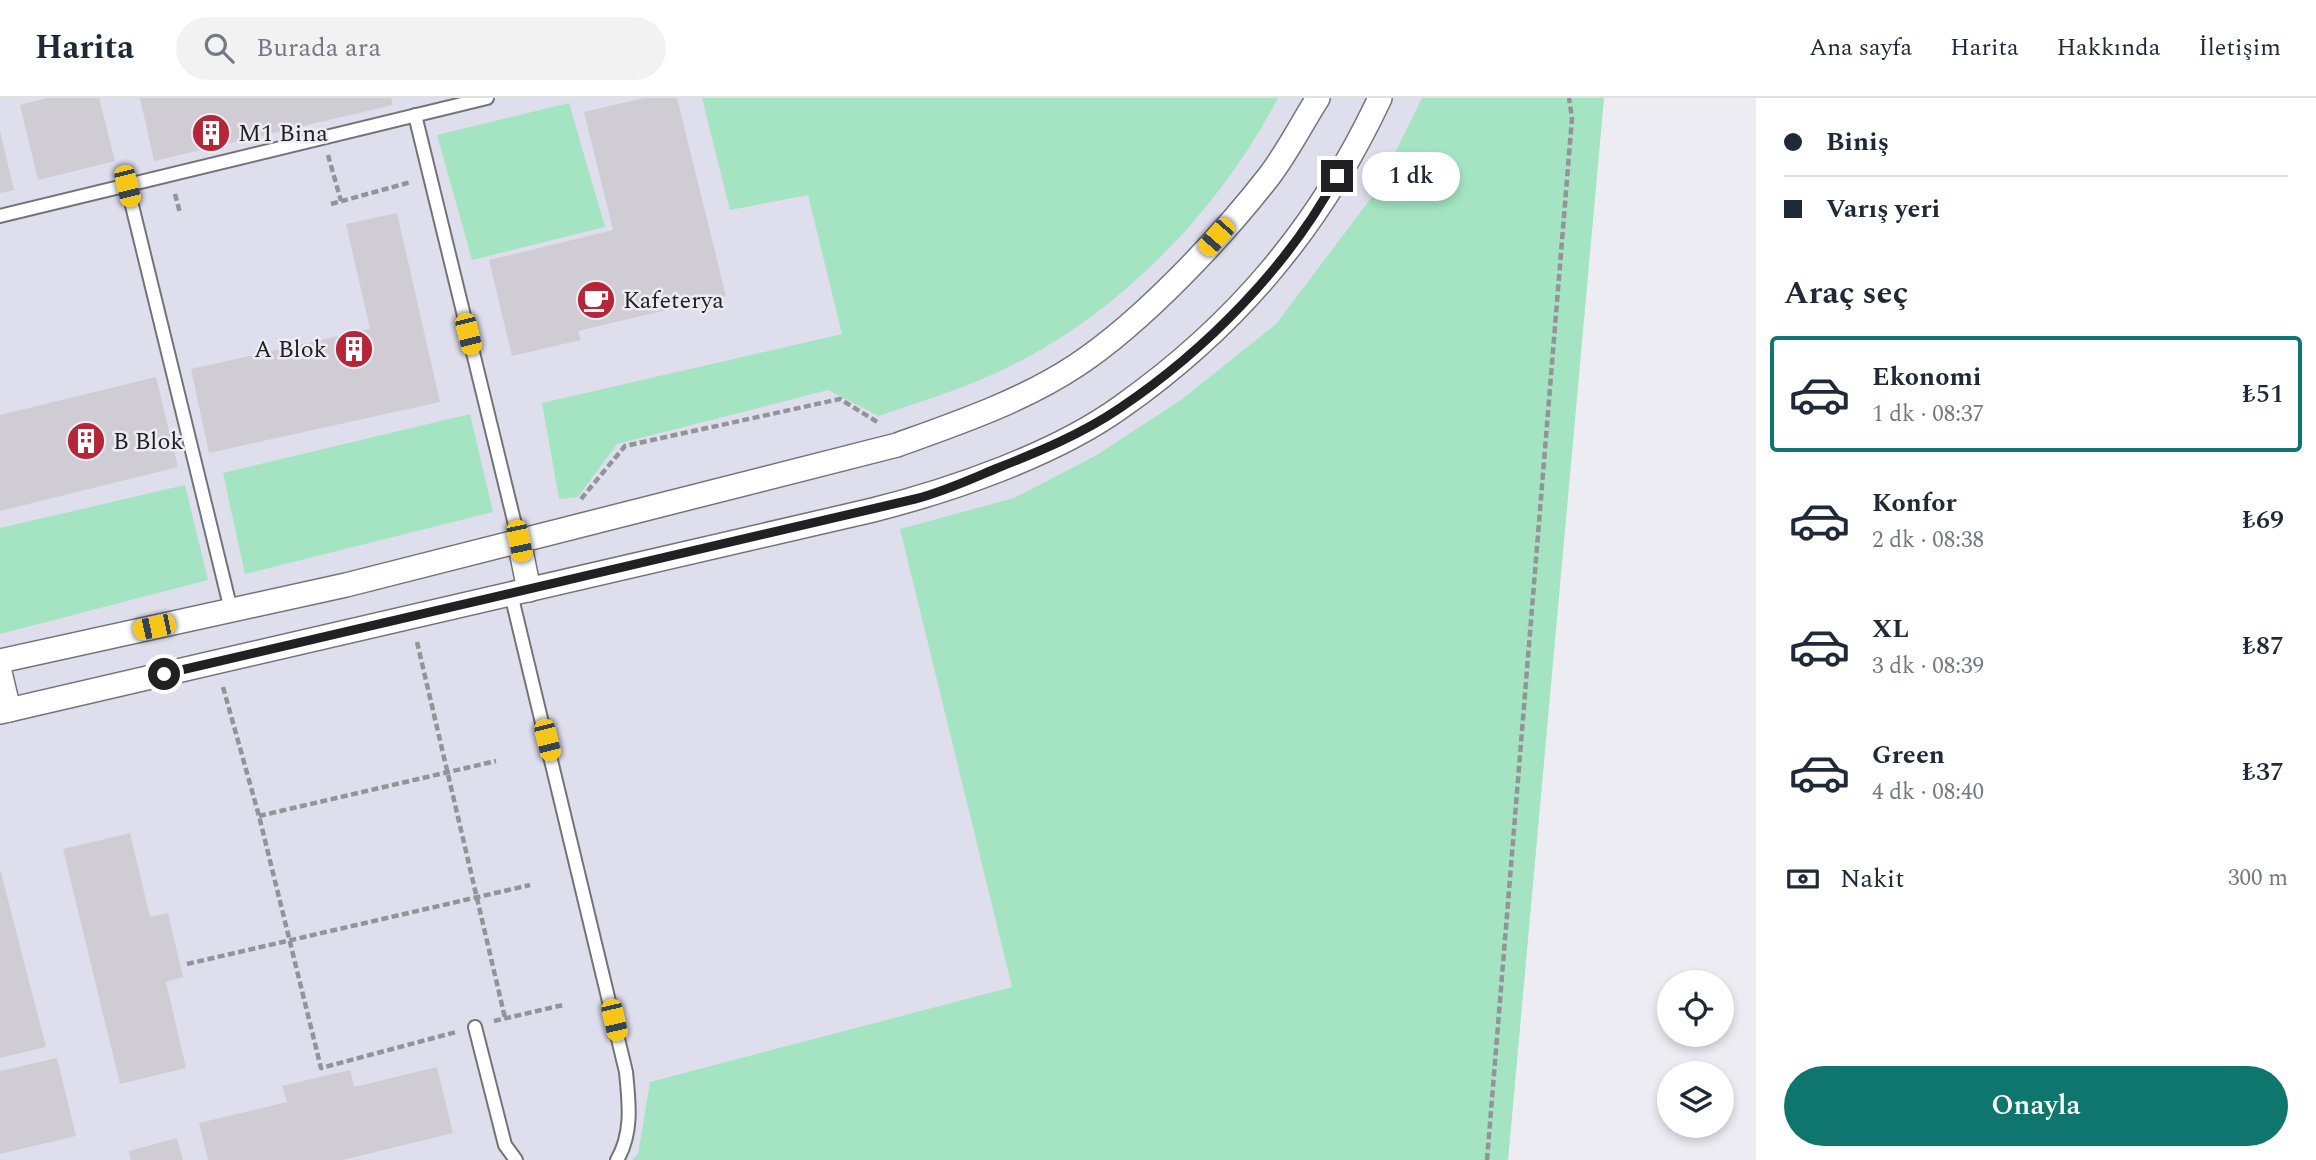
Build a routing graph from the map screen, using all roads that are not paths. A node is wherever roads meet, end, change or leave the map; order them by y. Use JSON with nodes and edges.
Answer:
{"nodes":[{"id":1,"x":487,"y":98,"type":"edge"},
{"id":2,"x":1318,"y":98,"type":"edge"},
{"id":3,"x":1380,"y":98,"type":"edge"},
{"id":4,"x":415,"y":115,"type":"junction"},
{"id":5,"x":127,"y":186,"type":"junction"},
{"id":6,"x":0,"y":216,"type":"edge"},
{"id":7,"x":519,"y":541,"type":"junction"},
{"id":8,"x":520,"y":592,"type":"junction"},
{"id":9,"x":231,"y":610,"type":"junction"},
{"id":10,"x":0,"y":661,"type":"edge"},
{"id":11,"x":0,"y":672,"type":"edge"},
{"id":12,"x":5,"y":711,"type":"edge"},
{"id":13,"x":475,"y":1027,"type":"road end"},
{"id":14,"x":516,"y":1160,"type":"edge"},
{"id":15,"x":617,"y":1160,"type":"edge"}],
"edges":[{"from":1,"to":4,"type":"lane"},
{"from":2,"to":7,"type":"street"},
{"from":3,"to":8,"type":"street"},
{"from":4,"to":5,"type":"lane"},
{"from":4,"to":7,"type":"lane"},
{"from":5,"to":6,"type":"lane"},
{"from":5,"to":9,"type":"lane"},
{"from":7,"to":8,"type":"street"},
{"from":7,"to":9,"type":"street"},
{"from":8,"to":12,"type":"street"},
{"from":8,"to":15,"type":"lane"},
{"from":9,"to":10,"type":"street"},
{"from":11,"to":12,"type":"street"},
{"from":13,"to":14,"type":"lane"}]}
